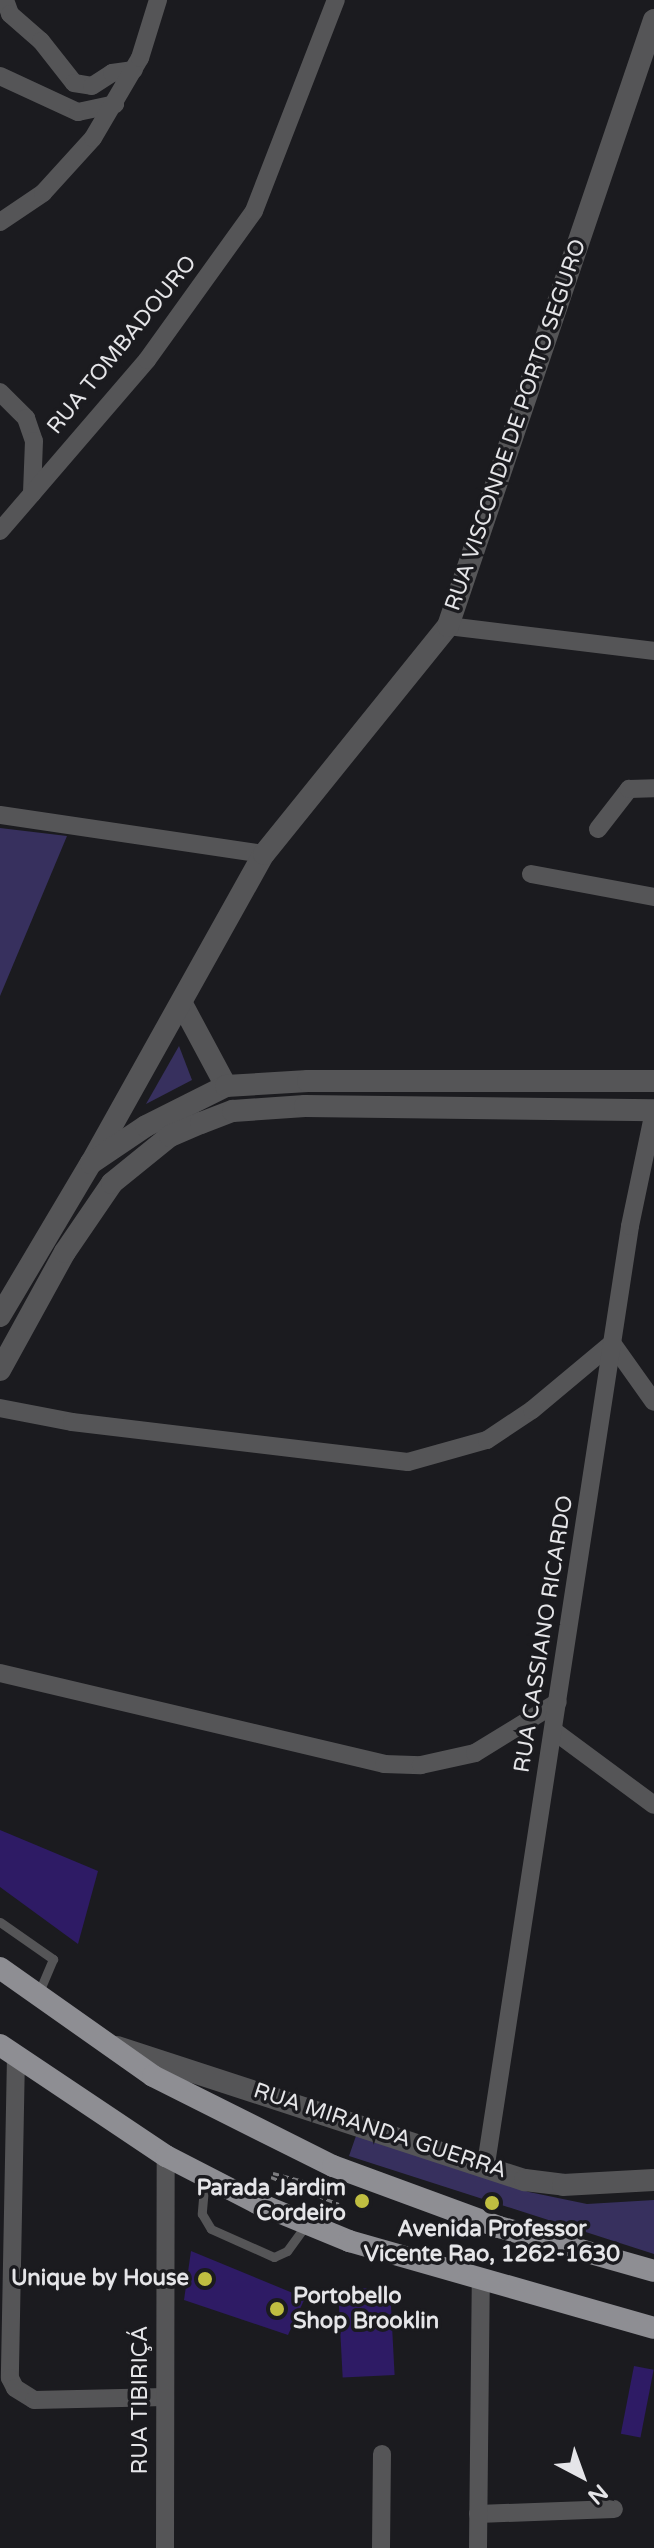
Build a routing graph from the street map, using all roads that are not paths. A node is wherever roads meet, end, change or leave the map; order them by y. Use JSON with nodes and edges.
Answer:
{"nodes":[{"id":1,"x":5,"y":0,"type":"edge"},
{"id":2,"x":158,"y":0,"type":"edge"},
{"id":3,"x":336,"y":0,"type":"edge"},
{"id":4,"x":654,"y":20,"type":"edge"},
{"id":5,"x":134,"y":70,"type":"junction"},
{"id":6,"x":0,"y":76,"type":"edge"},
{"id":7,"x":115,"y":104,"type":"junction"},
{"id":8,"x":0,"y":222,"type":"edge"},
{"id":9,"x":0,"y":392,"type":"edge"},
{"id":10,"x":32,"y":494,"type":"junction"},
{"id":11,"x":0,"y":531,"type":"edge"},
{"id":12,"x":448,"y":626,"type":"junction"},
{"id":13,"x":654,"y":651,"type":"edge"},
{"id":14,"x":654,"y":788,"type":"edge"},
{"id":15,"x":0,"y":815,"type":"edge"},
{"id":16,"x":598,"y":829,"type":"dead end"},
{"id":17,"x":264,"y":854,"type":"junction"},
{"id":18,"x":531,"y":874,"type":"dead end"},
{"id":19,"x":654,"y":897,"type":"edge"},
{"id":20,"x":182,"y":1004,"type":"junction"},
{"id":21,"x":308,"y":1081,"type":"junction"},
{"id":22,"x":654,"y":1081,"type":"edge"},
{"id":23,"x":268,"y":1082,"type":"junction"},
{"id":24,"x":226,"y":1086,"type":"junction"},
{"id":25,"x":305,"y":1106,"type":"junction"},
{"id":26,"x":270,"y":1107,"type":"junction"},
{"id":27,"x":654,"y":1110,"type":"edge"},
{"id":28,"x":91,"y":1163,"type":"junction"},
{"id":29,"x":0,"y":1316,"type":"edge"},
{"id":30,"x":612,"y":1343,"type":"junction"},
{"id":31,"x":0,"y":1370,"type":"edge"},
{"id":32,"x":654,"y":1402,"type":"edge"},
{"id":33,"x":0,"y":1408,"type":"edge"},
{"id":34,"x":0,"y":1673,"type":"edge"},
{"id":35,"x":558,"y":1702,"type":"junction"},
{"id":36,"x":554,"y":1731,"type":"junction"},
{"id":37,"x":654,"y":1805,"type":"edge"},
{"id":38,"x":0,"y":1922,"type":"edge"},
{"id":39,"x":0,"y":1968,"type":"edge"},
{"id":40,"x":38,"y":1994,"type":"junction"},
{"id":41,"x":112,"y":2046,"type":"junction"},
{"id":42,"x":8,"y":2050,"type":"edge"},
{"id":43,"x":166,"y":2156,"type":"junction"},
{"id":44,"x":486,"y":2164,"type":"junction"},
{"id":45,"x":205,"y":2176,"type":"junction"},
{"id":46,"x":654,"y":2180,"type":"edge"},
{"id":47,"x":307,"y":2224,"type":"junction"},
{"id":48,"x":654,"y":2271,"type":"edge"},
{"id":49,"x":481,"y":2280,"type":"junction"},
{"id":50,"x":654,"y":2328,"type":"edge"},
{"id":51,"x":165,"y":2397,"type":"junction"},
{"id":52,"x":382,"y":2454,"type":"dead end"},
{"id":53,"x":614,"y":2509,"type":"dead end"},
{"id":54,"x":478,"y":2514,"type":"junction"},
{"id":55,"x":165,"y":2548,"type":"edge"},
{"id":56,"x":381,"y":2548,"type":"edge"},
{"id":57,"x":478,"y":2548,"type":"edge"}],
"edges":[{"from":1,"to":5,"type":"street"},
{"from":2,"to":5,"type":"street"},
{"from":3,"to":10,"type":"street","name":"RUA TOMBADOURO"},
{"from":4,"to":12,"type":"street","name":"RUA VISCONDE DE PORTO SEGURO"},
{"from":5,"to":7,"type":"street"},
{"from":6,"to":7,"type":"street"},
{"from":7,"to":8,"type":"street"},
{"from":9,"to":10,"type":"street"},
{"from":10,"to":11,"type":"street","name":"RUA TOMBADOURO"},
{"from":12,"to":13,"type":"street"},
{"from":12,"to":17,"type":"street","name":"RUA VISCONDE DE PORTO SEGURO"},
{"from":14,"to":16,"type":"street"},
{"from":15,"to":17,"type":"street"},
{"from":17,"to":20,"type":"street","name":"RUA VISCONDE DE PORTO SEGURO"},
{"from":18,"to":19,"type":"street"},
{"from":20,"to":24,"type":"street"},
{"from":20,"to":28,"type":"street","name":"RUA VISCONDE DE PORTO SEGURO"},
{"from":21,"to":22,"type":"street"},
{"from":21,"to":23,"type":"street"},
{"from":21,"to":25,"type":"street"},
{"from":23,"to":24,"type":"street"},
{"from":23,"to":26,"type":"street"},
{"from":24,"to":28,"type":"street"},
{"from":25,"to":26,"type":"street"},
{"from":25,"to":27,"type":"street"},
{"from":26,"to":31,"type":"street"},
{"from":27,"to":30,"type":"street","name":"RUA CASSIANO RICARDO"},
{"from":28,"to":29,"type":"street","name":"RUA VISCONDE DE PORTO SEGURO"},
{"from":30,"to":32,"type":"street"},
{"from":30,"to":33,"type":"street"},
{"from":30,"to":35,"type":"street","name":"RUA CASSIANO RICARDO"},
{"from":34,"to":35,"type":"street"},
{"from":35,"to":36,"type":"street","name":"RUA CASSIANO RICARDO"},
{"from":36,"to":37,"type":"street"},
{"from":36,"to":44,"type":"street","name":"RUA CASSIANO RICARDO"},
{"from":38,"to":40,"type":"lane"},
{"from":39,"to":40,"type":"main road"},
{"from":40,"to":41,"type":"main road"},
{"from":41,"to":44,"type":"street","name":"RUA MIRANDA GUERRA"},
{"from":41,"to":48,"type":"main road"},
{"from":42,"to":43,"type":"main road"},
{"from":42,"to":51,"type":"street"},
{"from":43,"to":45,"type":"main road"},
{"from":43,"to":51,"type":"street","name":"RUA TIBIRIÇÁ"},
{"from":44,"to":46,"type":"street","name":"RUA MIRANDA GUERRA"},
{"from":45,"to":47,"type":"main road"},
{"from":45,"to":47,"type":"lane"},
{"from":47,"to":49,"type":"main road"},
{"from":49,"to":50,"type":"main road"},
{"from":49,"to":54,"type":"street"},
{"from":51,"to":55,"type":"street","name":"RUA TIBIRIÇÁ"},
{"from":52,"to":56,"type":"street"},
{"from":53,"to":54,"type":"street"},
{"from":54,"to":57,"type":"street"}]}
